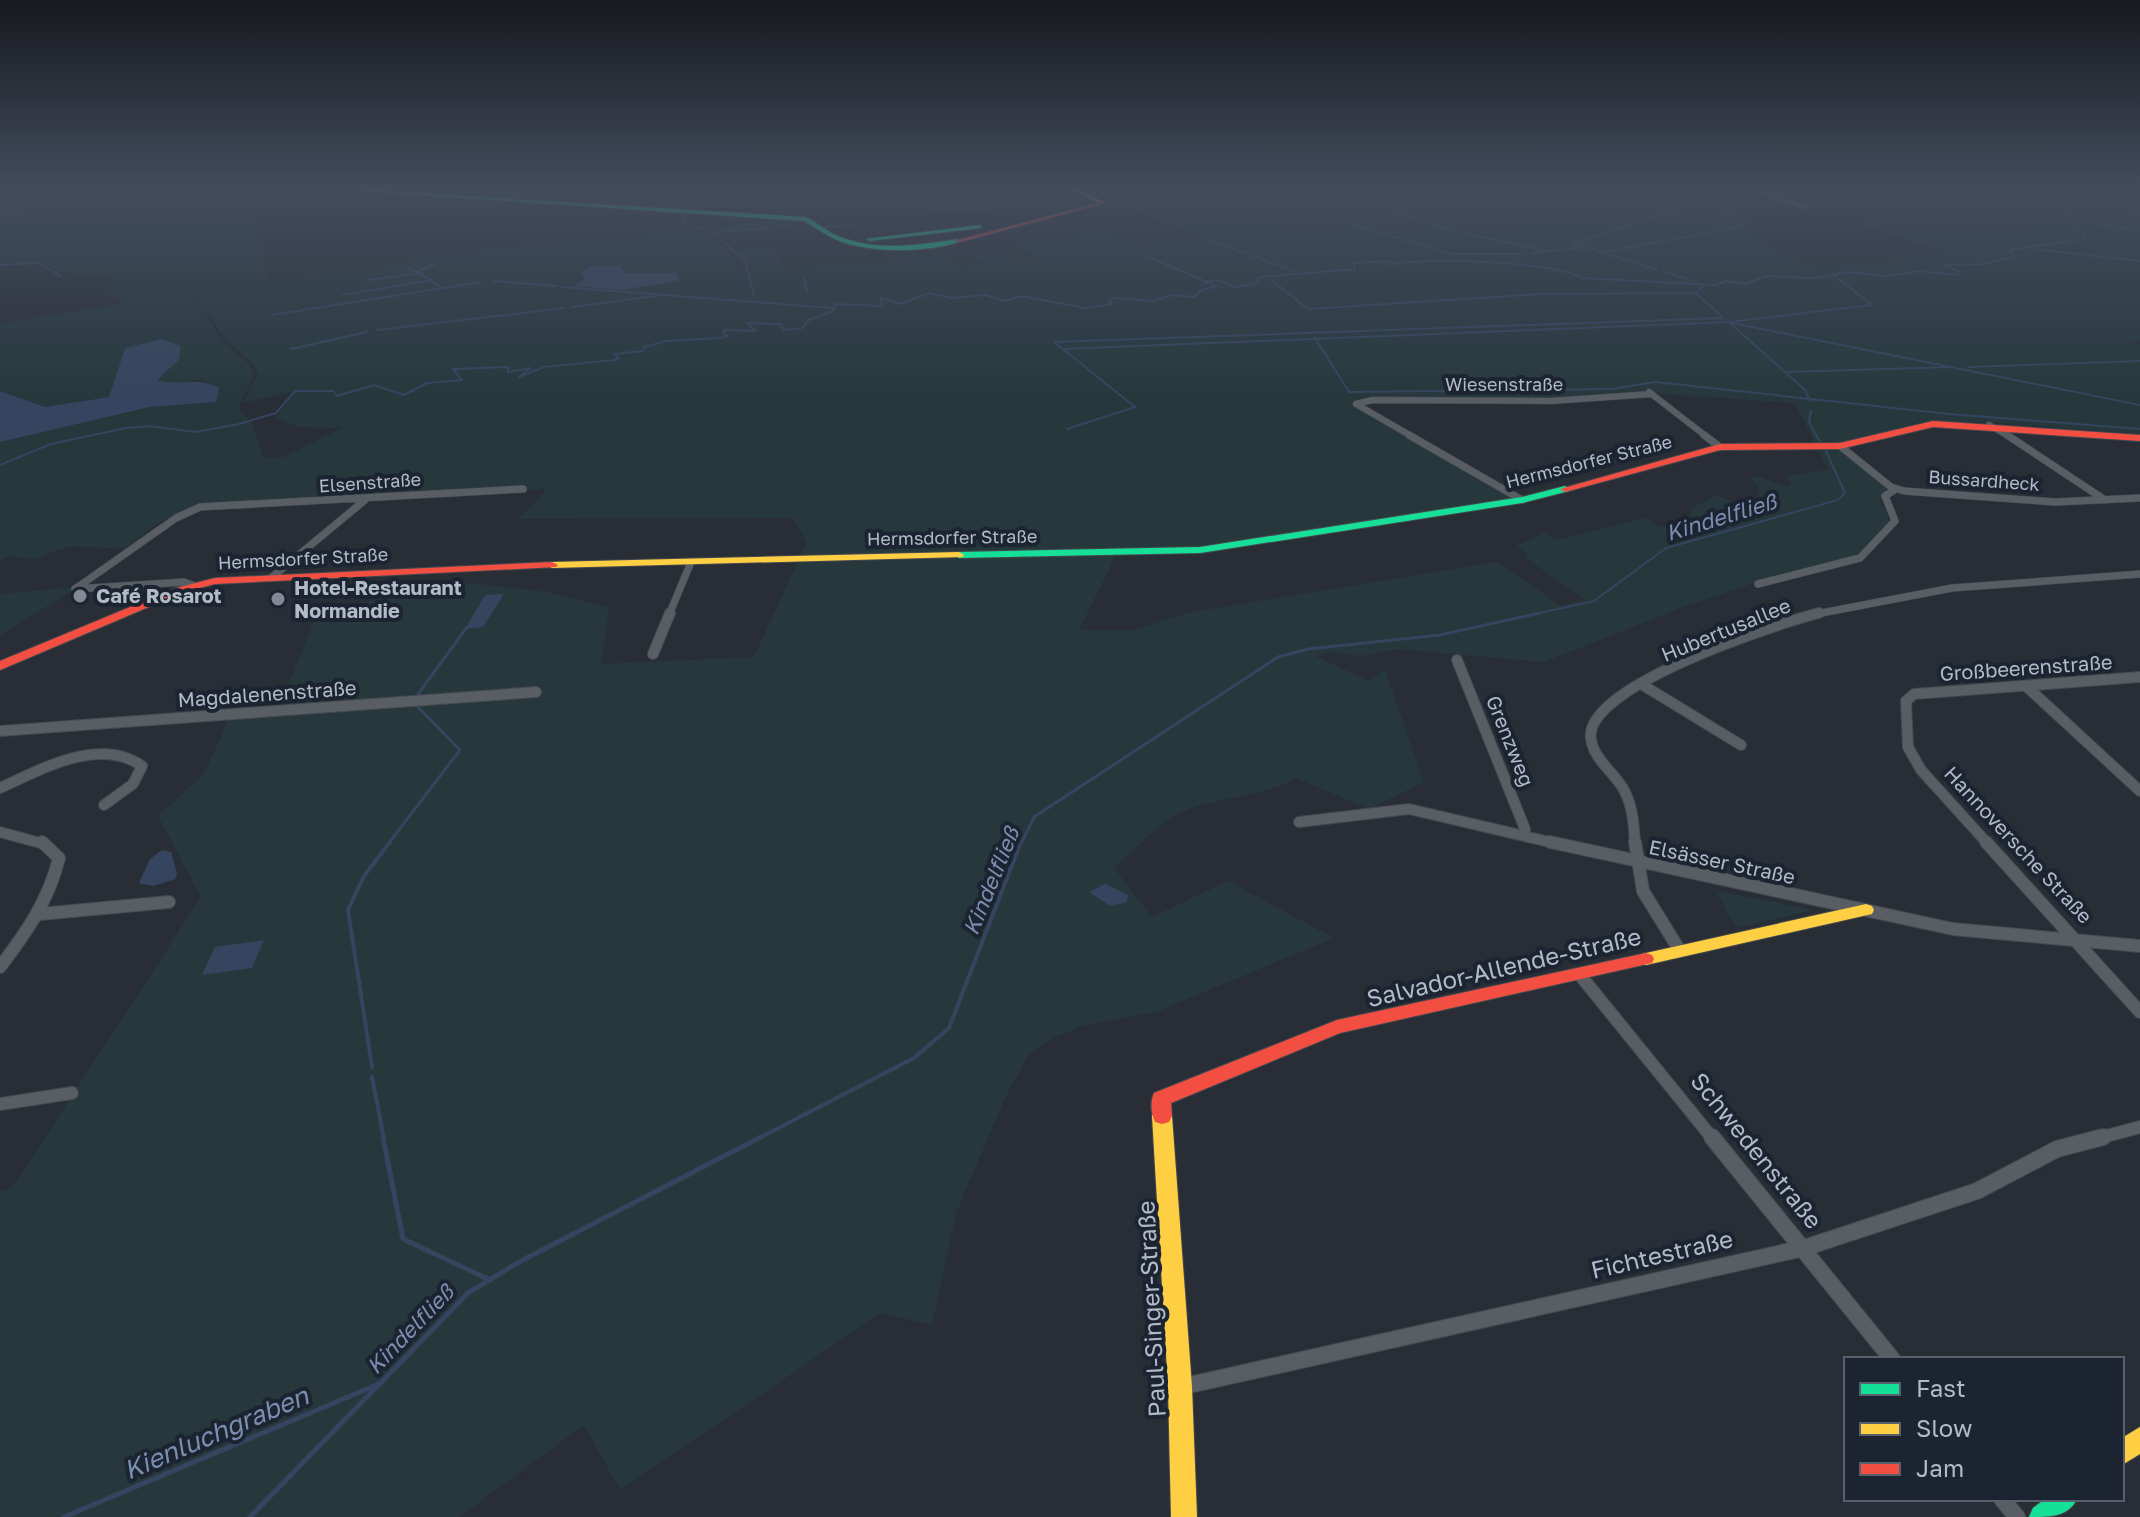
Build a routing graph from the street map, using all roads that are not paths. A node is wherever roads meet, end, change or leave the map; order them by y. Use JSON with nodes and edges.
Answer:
{"nodes":[{"id":1,"x":1989,"y":425,"type":"junction"},
{"id":2,"x":2140,"y":438,"type":"edge"},
{"id":3,"x":1720,"y":447,"type":"junction"},
{"id":4,"x":1826,"y":447,"type":"junction"},
{"id":5,"x":523,"y":489,"type":"dead end"},
{"id":6,"x":1896,"y":489,"type":"junction"},
{"id":7,"x":2140,"y":498,"type":"edge"},
{"id":8,"x":365,"y":500,"type":"junction"},
{"id":9,"x":1522,"y":500,"type":"junction"},
{"id":10,"x":2105,"y":500,"type":"junction"},
{"id":11,"x":691,"y":562,"type":"junction"},
{"id":12,"x":2140,"y":574,"type":"edge"},
{"id":13,"x":271,"y":578,"type":"junction"},
{"id":14,"x":1758,"y":584,"type":"dead end"},
{"id":15,"x":195,"y":586,"type":"junction"},
{"id":16,"x":75,"y":589,"type":"joint"},
{"id":17,"x":653,"y":654,"type":"dead end"},
{"id":18,"x":1457,"y":660,"type":"dead end"},
{"id":19,"x":0,"y":666,"type":"edge"},
{"id":20,"x":2140,"y":677,"type":"edge"},
{"id":21,"x":1641,"y":684,"type":"junction"},
{"id":22,"x":2026,"y":686,"type":"junction"},
{"id":23,"x":536,"y":692,"type":"dead end"},
{"id":24,"x":1914,"y":694,"type":"joint"},
{"id":25,"x":0,"y":731,"type":"edge"},
{"id":26,"x":1741,"y":745,"type":"dead end"},
{"id":27,"x":0,"y":788,"type":"edge"},
{"id":28,"x":2140,"y":791,"type":"edge"},
{"id":29,"x":104,"y":805,"type":"dead end"},
{"id":30,"x":1299,"y":822,"type":"dead end"},
{"id":31,"x":0,"y":832,"type":"edge"},
{"id":32,"x":1524,"y":836,"type":"junction"},
{"id":33,"x":1638,"y":863,"type":"junction"},
{"id":34,"x":169,"y":902,"type":"dead end"},
{"id":35,"x":1866,"y":910,"type":"junction"},
{"id":36,"x":40,"y":914,"type":"junction"},
{"id":37,"x":2080,"y":942,"type":"junction"},
{"id":38,"x":2140,"y":946,"type":"edge"},
{"id":39,"x":1680,"y":951,"type":"junction"},
{"id":40,"x":0,"y":967,"type":"edge"},
{"id":41,"x":1580,"y":975,"type":"junction"},
{"id":42,"x":2140,"y":1012,"type":"edge"},
{"id":43,"x":72,"y":1093,"type":"dead end"},
{"id":44,"x":1161,"y":1099,"type":"joint"},
{"id":45,"x":0,"y":1104,"type":"edge"},
{"id":46,"x":2140,"y":1127,"type":"edge"},
{"id":47,"x":1804,"y":1248,"type":"junction"},
{"id":48,"x":1890,"y":1357,"type":"edge"},
{"id":49,"x":1180,"y":1387,"type":"junction"},
{"id":50,"x":2140,"y":1439,"type":"edge"},
{"id":51,"x":2124,"y":1451,"type":"edge"},
{"id":52,"x":2004,"y":1501,"type":"edge"},
{"id":53,"x":2062,"y":1501,"type":"edge"},
{"id":54,"x":1184,"y":1517,"type":"edge"},
{"id":55,"x":2017,"y":1517,"type":"edge"},
{"id":56,"x":2042,"y":1517,"type":"edge"}],
"edges":[{"from":1,"to":2,"type":"street","name":"Hermsdorfer Straße"},
{"from":1,"to":4,"type":"street","name":"Hermsdorfer Straße"},
{"from":1,"to":10,"type":"street"},
{"from":3,"to":4,"type":"street","name":"Hermsdorfer Straße"},
{"from":3,"to":9,"type":"street","name":"Hermsdorfer Straße"},
{"from":3,"to":9,"type":"street","name":"Wiesenstraße"},
{"from":4,"to":6,"type":"street"},
{"from":5,"to":8,"type":"street","name":"Elsenstraße"},
{"from":6,"to":10,"type":"street","name":"Bussardheck"},
{"from":6,"to":14,"type":"street"},
{"from":7,"to":10,"type":"street","name":"Bussardheck"},
{"from":8,"to":13,"type":"street"},
{"from":8,"to":16,"type":"street","name":"Elsenstraße"},
{"from":9,"to":11,"type":"street","name":"Hermsdorfer Straße"},
{"from":11,"to":13,"type":"street","name":"Hermsdorfer Straße"},
{"from":11,"to":17,"type":"street"},
{"from":12,"to":21,"type":"street","name":"Hubertusallee"},
{"from":13,"to":15,"type":"street","name":"Hermsdorfer Straße"},
{"from":15,"to":16,"type":"street","name":"Hermsdorfer Straße"},
{"from":15,"to":19,"type":"street"},
{"from":18,"to":32,"type":"street","name":"Grenzweg"},
{"from":20,"to":22,"type":"street","name":"Großbeerenstraße"},
{"from":21,"to":26,"type":"street"},
{"from":21,"to":33,"type":"street","name":"Hubertusallee"},
{"from":22,"to":24,"type":"street","name":"Großbeerenstraße"},
{"from":22,"to":28,"type":"street"},
{"from":23,"to":25,"type":"street","name":"Magdalenenstraße"},
{"from":24,"to":37,"type":"street","name":"Hannoversche Straße"},
{"from":27,"to":29,"type":"street"},
{"from":30,"to":32,"type":"street","name":"Elsässer Straße"},
{"from":31,"to":36,"type":"street"},
{"from":32,"to":33,"type":"street","name":"Elsässer Straße"},
{"from":33,"to":35,"type":"street","name":"Elsässer Straße"},
{"from":33,"to":39,"type":"street","name":"Hubertusallee"},
{"from":34,"to":36,"type":"street"},
{"from":35,"to":37,"type":"street","name":"Elsässer Straße"},
{"from":35,"to":39,"type":"street","name":"Salvador-Allende-Straße"},
{"from":36,"to":40,"type":"street"},
{"from":37,"to":38,"type":"street","name":"Elsässer Straße"},
{"from":37,"to":42,"type":"street","name":"Hannoversche Straße"},
{"from":39,"to":41,"type":"street","name":"Salvador-Allende-Straße"},
{"from":41,"to":44,"type":"street","name":"Salvador-Allende-Straße"},
{"from":41,"to":47,"type":"street","name":"Schwedenstraße"},
{"from":43,"to":45,"type":"street"},
{"from":44,"to":49,"type":"street","name":"Paul-Singer-Straße"},
{"from":46,"to":47,"type":"street","name":"Fichtestraße"},
{"from":47,"to":48,"type":"street","name":"Schwedenstraße"},
{"from":47,"to":49,"type":"street","name":"Fichtestraße"},
{"from":49,"to":54,"type":"street","name":"Paul-Singer-Straße"},
{"from":50,"to":51,"type":"street"},
{"from":52,"to":55,"type":"street"},
{"from":53,"to":56,"type":"street"}]}
